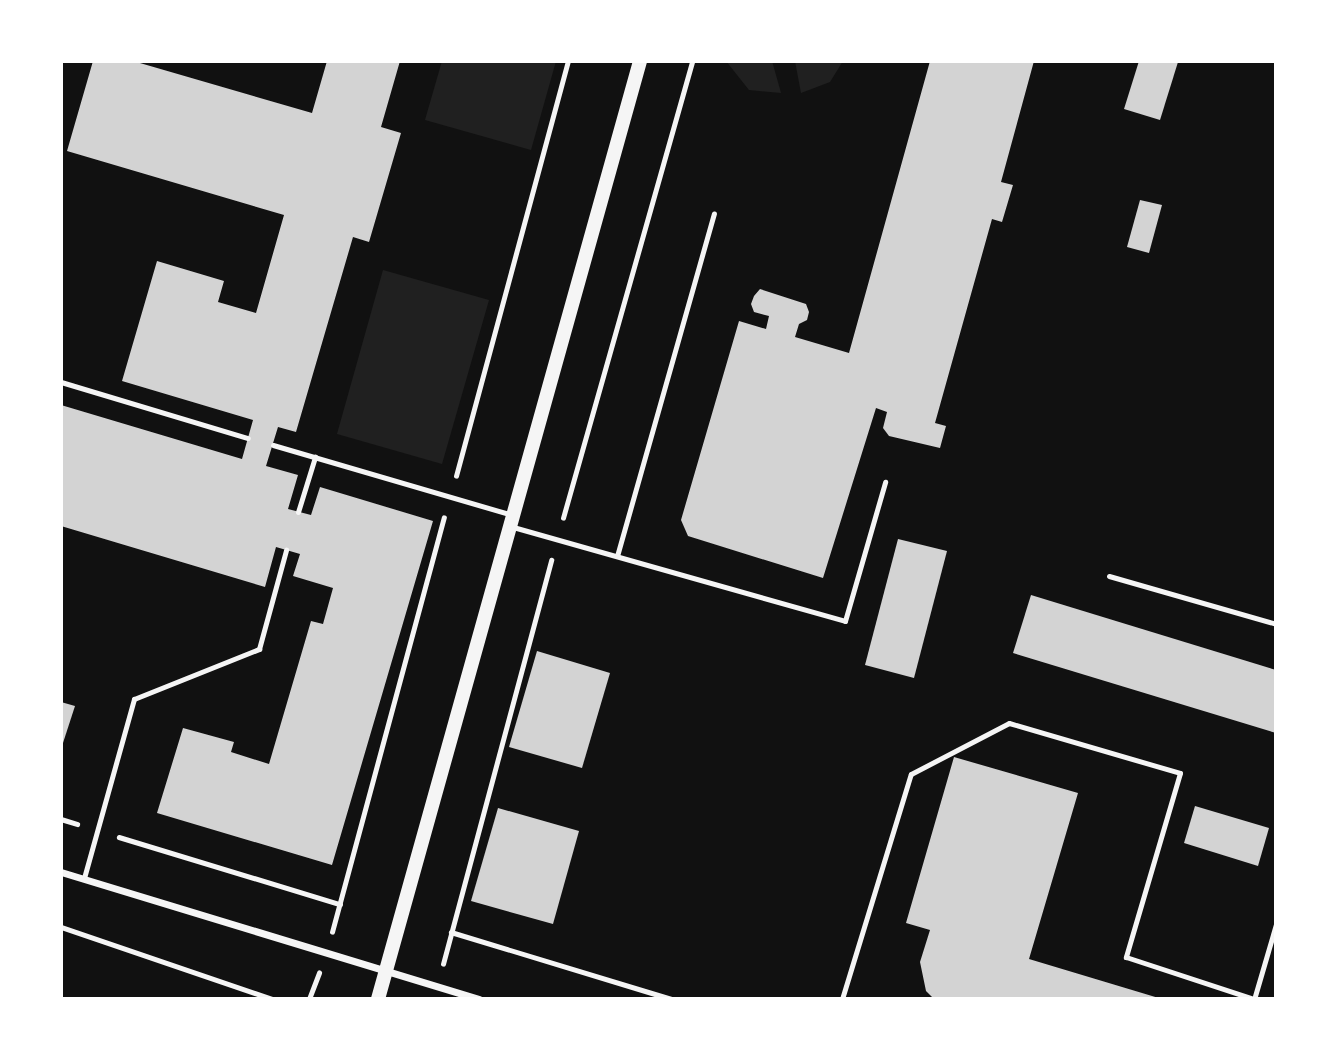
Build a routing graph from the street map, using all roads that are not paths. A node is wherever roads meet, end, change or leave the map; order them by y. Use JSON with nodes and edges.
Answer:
{"nodes":[{"id":1,"x":640,"y":61,"type":"edge"},
{"id":2,"x":714,"y":213,"type":"dead end"},
{"id":3,"x":61,"y":382,"type":"edge"},
{"id":4,"x":248,"y":438,"type":"dead end"},
{"id":5,"x":272,"y":445,"type":"dead end"},
{"id":6,"x":315,"y":457,"type":"junction"},
{"id":7,"x":885,"y":482,"type":"dead end"},
{"id":8,"x":298,"y":512,"type":"dead end"},
{"id":9,"x":512,"y":521,"type":"junction"},
{"id":10,"x":286,"y":550,"type":"dead end"},
{"id":11,"x":617,"y":556,"type":"junction"},
{"id":12,"x":1109,"y":576,"type":"dead end"},
{"id":13,"x":1276,"y":624,"type":"edge"},
{"id":14,"x":61,"y":872,"type":"edge"},
{"id":15,"x":84,"y":878,"type":"junction"},
{"id":16,"x":1276,"y":924,"type":"edge"},
{"id":17,"x":385,"y":970,"type":"junction"},
{"id":18,"x":1254,"y":998,"type":"edge"},
{"id":19,"x":379,"y":999,"type":"edge"},
{"id":20,"x":479,"y":999,"type":"edge"},
{"id":21,"x":842,"y":999,"type":"edge"}],
"edges":[{"from":1,"to":9,"type":"main road"},
{"from":2,"to":11,"type":"lane"},
{"from":3,"to":4,"type":"lane"},
{"from":5,"to":6,"type":"lane"},
{"from":6,"to":8,"type":"lane"},
{"from":6,"to":9,"type":"lane"},
{"from":7,"to":11,"type":"lane"},
{"from":9,"to":11,"type":"lane"},
{"from":9,"to":17,"type":"main road"},
{"from":10,"to":15,"type":"lane"},
{"from":12,"to":13,"type":"lane"},
{"from":14,"to":15,"type":"street"},
{"from":15,"to":17,"type":"street"},
{"from":16,"to":18,"type":"lane"},
{"from":17,"to":19,"type":"main road"},
{"from":17,"to":20,"type":"street"},
{"from":18,"to":21,"type":"lane"}]}
